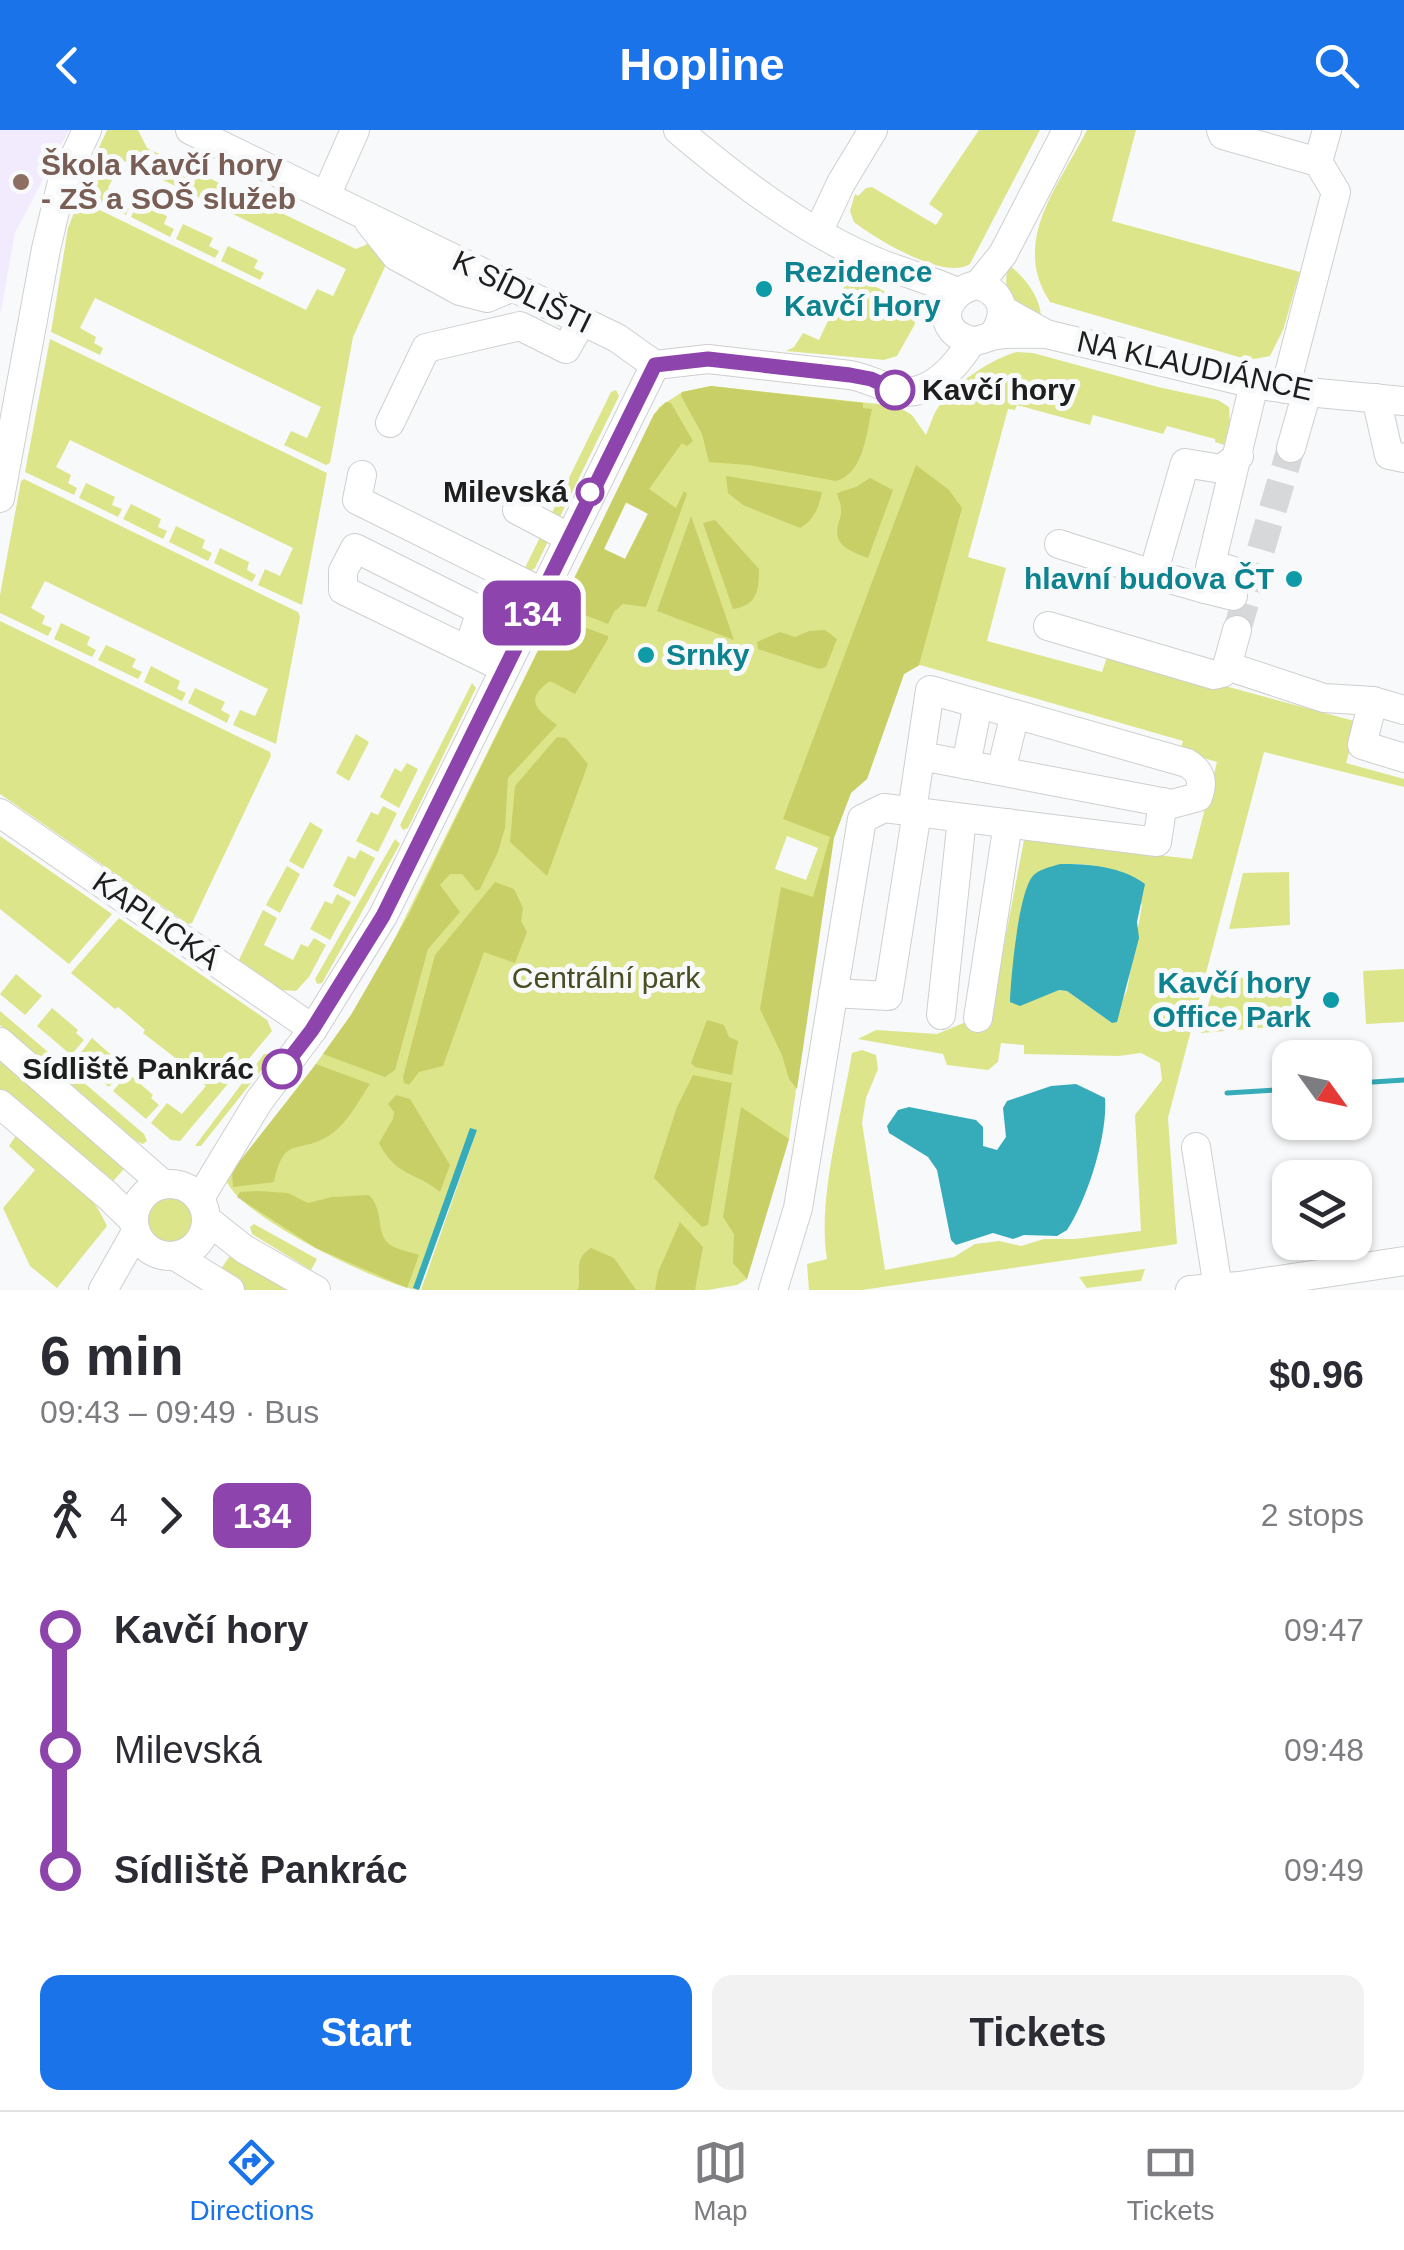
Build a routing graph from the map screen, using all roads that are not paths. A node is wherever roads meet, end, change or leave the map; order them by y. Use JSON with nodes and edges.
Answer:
{"nodes":[{"id":1,"x":87,"y":130,"type":"edge"},
{"id":2,"x":190,"y":130,"type":"edge"},
{"id":3,"x":355,"y":130,"type":"edge"},
{"id":4,"x":873,"y":130,"type":"edge"},
{"id":5,"x":1067,"y":130,"type":"edge"},
{"id":6,"x":1220,"y":130,"type":"edge"},
{"id":7,"x":1327,"y":130,"type":"edge"},
{"id":8,"x":694,"y":135,"type":"edge"},
{"id":9,"x":1318,"y":162,"type":"junction"},
{"id":10,"x":326,"y":196,"type":"junction"},
{"id":11,"x":819,"y":230,"type":"junction"},
{"id":12,"x":975,"y":313,"type":"junction"},
{"id":13,"x":582,"y":322,"type":"junction"},
{"id":14,"x":655,"y":365,"type":"junction"},
{"id":15,"x":1254,"y":384,"type":"junction"},
{"id":16,"x":1296,"y":390,"type":"junction"},
{"id":17,"x":1376,"y":398,"type":"junction"},
{"id":18,"x":1404,"y":401,"type":"edge"},
{"id":19,"x":390,"y":423,"type":"dead end"},
{"id":20,"x":1291,"y":448,"type":"tunnel mouth"},
{"id":21,"x":1239,"y":456,"type":"junction"},
{"id":22,"x":1404,"y":458,"type":"edge"},
{"id":23,"x":362,"y":474,"type":"dead end"},
{"id":24,"x":0,"y":498,"type":"edge"},
{"id":25,"x":517,"y":510,"type":"dead end"},
{"id":26,"x":568,"y":537,"type":"junction"},
{"id":27,"x":1059,"y":544,"type":"dead end"},
{"id":28,"x":1153,"y":574,"type":"junction"},
{"id":29,"x":1208,"y":577,"type":"junction"},
{"id":30,"x":1237,"y":584,"type":"dead end"},
{"id":31,"x":542,"y":592,"type":"junction"},
{"id":32,"x":1048,"y":626,"type":"dead end"},
{"id":33,"x":1237,"y":630,"type":"tunnel mouth"},
{"id":34,"x":468,"y":650,"type":"junction"},
{"id":35,"x":1226,"y":666,"type":"junction"},
{"id":36,"x":504,"y":668,"type":"junction"},
{"id":37,"x":1373,"y":701,"type":"junction"},
{"id":38,"x":978,"y":704,"type":"junction"},
{"id":39,"x":1404,"y":710,"type":"edge"},
{"id":40,"x":1015,"y":714,"type":"junction"},
{"id":41,"x":920,"y":756,"type":"junction"},
{"id":42,"x":1404,"y":758,"type":"edge"},
{"id":43,"x":966,"y":765,"type":"junction"},
{"id":44,"x":1001,"y":772,"type":"junction"},
{"id":45,"x":1163,"y":802,"type":"junction"},
{"id":46,"x":914,"y":812,"type":"junction"},
{"id":47,"x":0,"y":813,"type":"edge"},
{"id":48,"x":962,"y":818,"type":"junction"},
{"id":49,"x":1008,"y":823,"type":"junction"},
{"id":50,"x":833,"y":993,"type":"junction"},
{"id":51,"x":941,"y":1015,"type":"dead end"},
{"id":52,"x":978,"y":1018,"type":"dead end"},
{"id":53,"x":312,"y":1030,"type":"junction"},
{"id":54,"x":0,"y":1042,"type":"edge"},
{"id":55,"x":0,"y":1104,"type":"edge"},
{"id":56,"x":1196,"y":1147,"type":"dead end"},
{"id":57,"x":187,"y":1197,"type":"junction"},
{"id":58,"x":135,"y":1226,"type":"junction"},
{"id":59,"x":165,"y":1255,"type":"junction"},
{"id":60,"x":1404,"y":1261,"type":"edge"},
{"id":61,"x":1326,"y":1282,"type":"edge"},
{"id":62,"x":1204,"y":1289,"type":"edge"},
{"id":63,"x":103,"y":1290,"type":"edge"},
{"id":64,"x":113,"y":1290,"type":"edge"},
{"id":65,"x":230,"y":1290,"type":"edge"},
{"id":66,"x":316,"y":1290,"type":"edge"},
{"id":67,"x":773,"y":1290,"type":"edge"}],
"edges":[{"from":1,"to":24,"type":"street"},
{"from":2,"to":10,"type":"street","name":"K SÍDLIŠTI"},
{"from":3,"to":10,"type":"street"},
{"from":4,"to":11,"type":"street"},
{"from":5,"to":12,"type":"street"},
{"from":6,"to":9,"type":"street"},
{"from":7,"to":9,"type":"street"},
{"from":8,"to":11,"type":"street","name":"NA KLAUDIÁNCE"},
{"from":9,"to":16,"type":"street"},
{"from":10,"to":13,"type":"street","name":"K SÍDLIŠTI"},
{"from":11,"to":12,"type":"street","name":"NA KLAUDIÁNCE"},
{"from":12,"to":14,"type":"street"},
{"from":12,"to":15,"type":"street","name":"NA KLAUDIÁNCE"},
{"from":13,"to":14,"type":"street","name":"K SÍDLIŠTI"},
{"from":13,"to":19,"type":"street"},
{"from":14,"to":26,"type":"street"},
{"from":15,"to":16,"type":"street","name":"NA KLAUDIÁNCE"},
{"from":15,"to":21,"type":"street"},
{"from":16,"to":17,"type":"street","name":"NA KLAUDIÁNCE"},
{"from":16,"to":20,"type":"street"},
{"from":17,"to":18,"type":"street","name":"NA KLAUDIÁNCE"},
{"from":17,"to":22,"type":"street"},
{"from":21,"to":28,"type":"street"},
{"from":21,"to":29,"type":"street"},
{"from":23,"to":31,"type":"street"},
{"from":25,"to":26,"type":"street"},
{"from":26,"to":31,"type":"street"},
{"from":27,"to":28,"type":"street"},
{"from":28,"to":29,"type":"street"},
{"from":29,"to":30,"type":"street"},
{"from":31,"to":36,"type":"street"},
{"from":32,"to":35,"type":"street"},
{"from":33,"to":35,"type":"street"},
{"from":34,"to":34,"type":"street"},
{"from":34,"to":36,"type":"street"},
{"from":35,"to":37,"type":"street"},
{"from":36,"to":53,"type":"street"},
{"from":37,"to":39,"type":"street"},
{"from":37,"to":42,"type":"street"},
{"from":38,"to":40,"type":"street"},
{"from":38,"to":41,"type":"street"},
{"from":38,"to":43,"type":"street"},
{"from":40,"to":44,"type":"street"},
{"from":40,"to":45,"type":"street"},
{"from":41,"to":43,"type":"street"},
{"from":41,"to":46,"type":"street"},
{"from":43,"to":44,"type":"street"},
{"from":44,"to":45,"type":"street"},
{"from":45,"to":49,"type":"street"},
{"from":46,"to":48,"type":"street"},
{"from":46,"to":50,"type":"street"},
{"from":46,"to":50,"type":"street"},
{"from":47,"to":53,"type":"street","name":"KAPLICKÁ"},
{"from":48,"to":49,"type":"street"},
{"from":48,"to":51,"type":"street"},
{"from":49,"to":52,"type":"street"},
{"from":50,"to":67,"type":"street"},
{"from":53,"to":57,"type":"street"},
{"from":54,"to":57,"type":"street"},
{"from":55,"to":58,"type":"street"},
{"from":56,"to":62,"type":"street"},
{"from":57,"to":58,"type":"street"},
{"from":57,"to":59,"type":"street"},
{"from":57,"to":66,"type":"street"},
{"from":58,"to":59,"type":"street"},
{"from":58,"to":63,"type":"street"},
{"from":59,"to":64,"type":"street"},
{"from":59,"to":65,"type":"street"},
{"from":60,"to":61,"type":"street"},
{"from":61,"to":62,"type":"street"}]}
